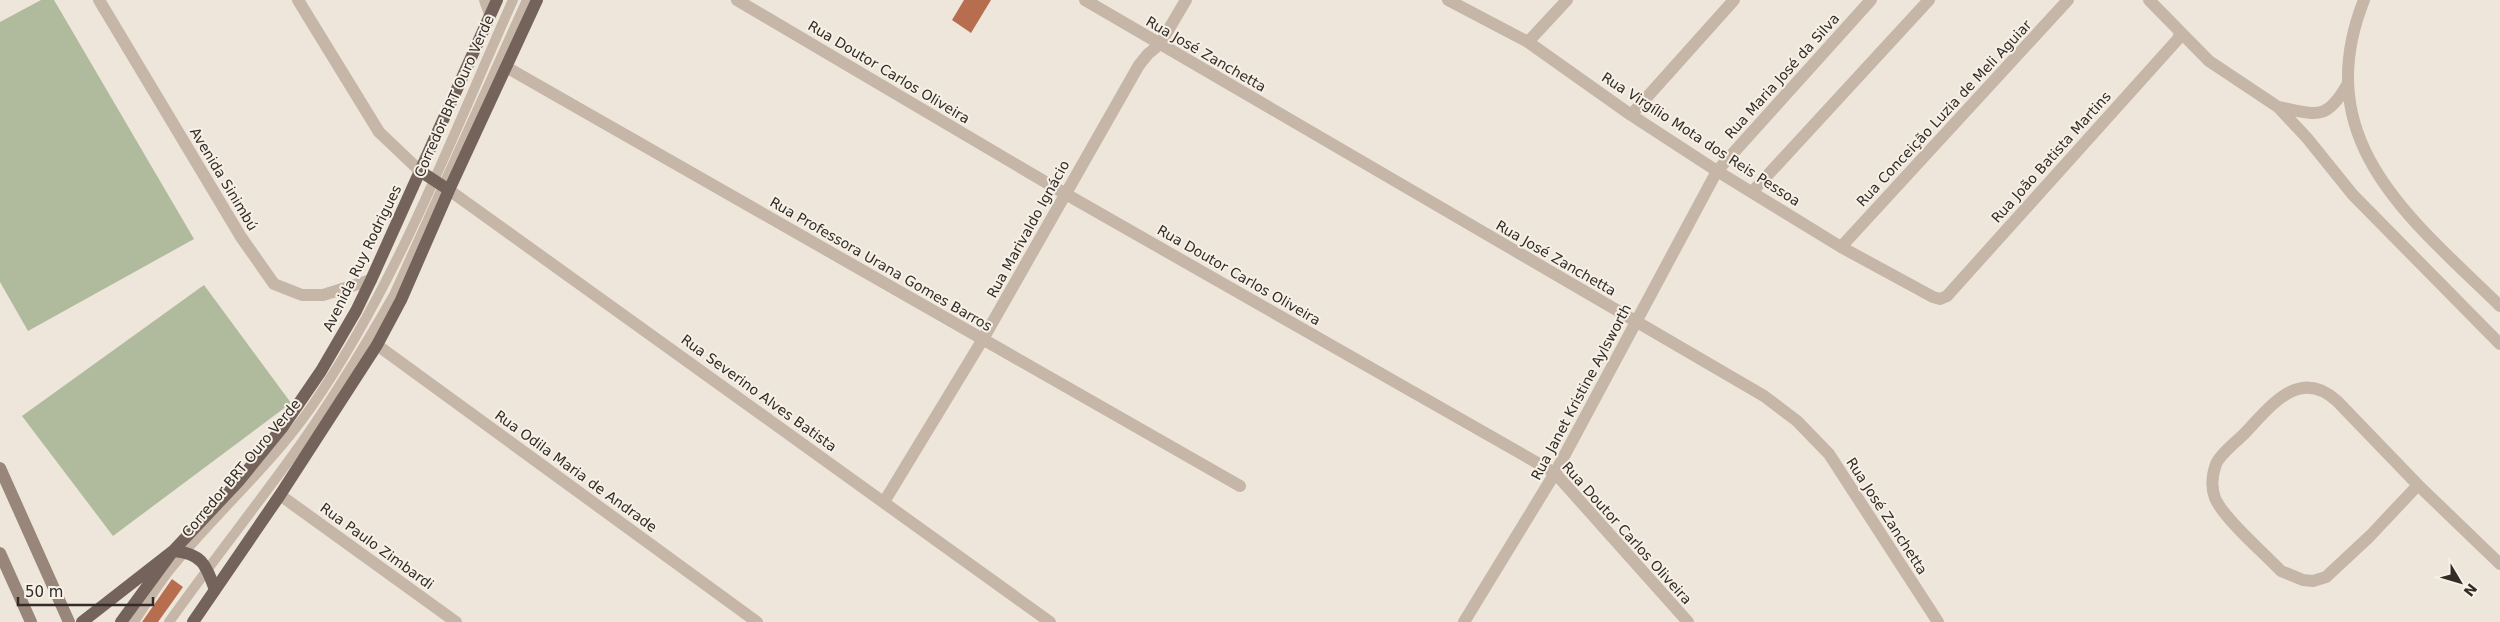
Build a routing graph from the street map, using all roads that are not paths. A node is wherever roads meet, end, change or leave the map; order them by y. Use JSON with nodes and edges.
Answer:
{"nodes":[{"id":1,"x":99,"y":0,"type":"edge"},
{"id":2,"x":298,"y":0,"type":"edge"},
{"id":3,"x":485,"y":0,"type":"edge"},
{"id":4,"x":497,"y":0,"type":"edge"},
{"id":5,"x":513,"y":0,"type":"edge"},
{"id":6,"x":527,"y":0,"type":"edge"},
{"id":7,"x":537,"y":0,"type":"edge"},
{"id":8,"x":737,"y":0,"type":"edge"},
{"id":9,"x":1085,"y":0,"type":"edge"},
{"id":10,"x":1186,"y":0,"type":"edge"},
{"id":11,"x":1448,"y":0,"type":"edge"},
{"id":12,"x":1567,"y":0,"type":"edge"},
{"id":13,"x":1734,"y":0,"type":"edge"},
{"id":14,"x":1870,"y":0,"type":"edge"},
{"id":15,"x":1929,"y":0,"type":"edge"},
{"id":16,"x":2068,"y":0,"type":"edge"},
{"id":17,"x":2364,"y":0,"type":"edge"},
{"id":18,"x":2154,"y":2,"type":"edge"},
{"id":19,"x":490,"y":14,"type":"junction"},
{"id":20,"x":2180,"y":33,"type":"junction"},
{"id":21,"x":1528,"y":42,"type":"junction"},
{"id":22,"x":1160,"y":44,"type":"junction"},
{"id":23,"x":506,"y":68,"type":"junction"},
{"id":24,"x":2347,"y":85,"type":"junction"},
{"id":25,"x":2278,"y":107,"type":"junction"},
{"id":26,"x":1631,"y":115,"type":"junction"},
{"id":27,"x":420,"y":171,"type":"junction"},
{"id":28,"x":1717,"y":171,"type":"junction"},
{"id":29,"x":441,"y":185,"type":"junction"},
{"id":30,"x":1752,"y":192,"type":"junction"},
{"id":31,"x":1064,"y":193,"type":"junction"},
{"id":32,"x":1841,"y":246,"type":"junction"},
{"id":33,"x":371,"y":280,"type":"junction"},
{"id":34,"x":1940,"y":299,"type":"joint"},
{"id":35,"x":2500,"y":306,"type":"edge"},
{"id":36,"x":1635,"y":322,"type":"junction"},
{"id":37,"x":983,"y":339,"type":"junction"},
{"id":38,"x":2500,"y":344,"type":"edge"},
{"id":39,"x":377,"y":345,"type":"junction"},
{"id":40,"x":0,"y":468,"type":"edge"},
{"id":41,"x":1555,"y":472,"type":"junction"},
{"id":42,"x":2418,"y":485,"type":"junction"},
{"id":43,"x":1240,"y":486,"type":"dead end"},
{"id":44,"x":280,"y":495,"type":"junction"},
{"id":45,"x":884,"y":502,"type":"junction"},
{"id":46,"x":173,"y":551,"type":"junction"},
{"id":47,"x":187,"y":552,"type":"junction"},
{"id":48,"x":0,"y":553,"type":"edge"},
{"id":49,"x":2500,"y":564,"type":"edge"},
{"id":50,"x":207,"y":568,"type":"junction"},
{"id":51,"x":215,"y":590,"type":"junction"},
{"id":52,"x":31,"y":622,"type":"edge"},
{"id":53,"x":69,"y":622,"type":"edge"},
{"id":54,"x":82,"y":622,"type":"edge"},
{"id":55,"x":120,"y":622,"type":"edge"},
{"id":56,"x":134,"y":622,"type":"edge"},
{"id":57,"x":169,"y":622,"type":"edge"},
{"id":58,"x":193,"y":622,"type":"edge"},
{"id":59,"x":456,"y":622,"type":"edge"},
{"id":60,"x":757,"y":622,"type":"edge"},
{"id":61,"x":1050,"y":622,"type":"edge"},
{"id":62,"x":1464,"y":622,"type":"edge"},
{"id":63,"x":1688,"y":622,"type":"edge"},
{"id":64,"x":1938,"y":622,"type":"edge"}],
"edges":[{"from":1,"to":33,"type":"street","name":"Avenida Sinimbú"},
{"from":2,"to":27,"type":"street"},
{"from":3,"to":19,"type":"street"},
{"from":4,"to":19,"type":"main road","name":"Avenida Ruy Rodrigues"},
{"from":5,"to":29,"type":"lane","name":"Corredor BRT Ouro Verde"},
{"from":6,"to":29,"type":"lane","name":"Corredor BRT Ouro Verde"},
{"from":7,"to":23,"type":"main road"},
{"from":8,"to":31,"type":"street","name":"Rua Doutor Carlos Oliveira"},
{"from":9,"to":22,"type":"street","name":"Rua José Zanchetta"},
{"from":10,"to":22,"type":"street","name":"Rua Marivaldo Ignácio"},
{"from":11,"to":21,"type":"street","name":"Rua Virgílio Mota dos Reis Pessoa"},
{"from":12,"to":21,"type":"street"},
{"from":13,"to":26,"type":"street"},
{"from":14,"to":28,"type":"street","name":"Rua Maria José da Silva"},
{"from":15,"to":30,"type":"street"},
{"from":16,"to":32,"type":"street","name":"Rua Conceição Luzia de Meli Aguiar"},
{"from":17,"to":24,"type":"street"},
{"from":18,"to":20,"type":"street"},
{"from":19,"to":27,"type":"main road","name":"Avenida Ruy Rodrigues"},
{"from":20,"to":25,"type":"street"},
{"from":20,"to":34,"type":"street","name":"Rua João Batista Martins"},
{"from":21,"to":26,"type":"street","name":"Rua Virgílio Mota dos Reis Pessoa"},
{"from":22,"to":31,"type":"street","name":"Rua Marivaldo Ignácio"},
{"from":22,"to":36,"type":"street","name":"Rua José Zanchetta"},
{"from":23,"to":29,"type":"main road"},
{"from":23,"to":37,"type":"street","name":"Rua Professora Urana Gomes Barros"},
{"from":24,"to":25,"type":"street"},
{"from":24,"to":35,"type":"street"},
{"from":25,"to":38,"type":"street"},
{"from":26,"to":28,"type":"street","name":"Rua Virgílio Mota dos Reis Pessoa"},
{"from":27,"to":29,"type":"main road"},
{"from":27,"to":33,"type":"main road","name":"Avenida Ruy Rodrigues"},
{"from":28,"to":30,"type":"street","name":"Rua Virgílio Mota dos Reis Pessoa"},
{"from":28,"to":36,"type":"street","name":"Rua Janet Kristine Aylsworth"},
{"from":29,"to":39,"type":"main road"},
{"from":29,"to":45,"type":"street","name":"Rua Severino Alves Batista"},
{"from":29,"to":47,"type":"lane","name":"Corredor BRT Ouro Verde"},
{"from":29,"to":50,"type":"lane","name":"Corredor BRT Ouro Verde"},
{"from":30,"to":32,"type":"street","name":"Rua Virgílio Mota dos Reis Pessoa"},
{"from":31,"to":37,"type":"street","name":"Rua Marivaldo Ignácio"},
{"from":31,"to":41,"type":"street","name":"Rua Doutor Carlos Oliveira"},
{"from":32,"to":34,"type":"street","name":"Rua Virgílio Mota dos Reis Pessoa"},
{"from":33,"to":46,"type":"main road","name":"Avenida Ruy Rodrigues"},
{"from":36,"to":41,"type":"street","name":"Rua Janet Kristine Aylsworth"},
{"from":36,"to":64,"type":"street","name":"Rua José Zanchetta"},
{"from":37,"to":43,"type":"street","name":"Rua Professora Urana Gomes Barros"},
{"from":37,"to":45,"type":"street","name":"Rua Marivaldo Ignácio"},
{"from":39,"to":44,"type":"main road"},
{"from":39,"to":60,"type":"street","name":"Rua Odila Maria de Andrade"},
{"from":40,"to":53,"type":"main road"},
{"from":41,"to":62,"type":"street","name":"Rua Janet Kristine Aylsworth"},
{"from":41,"to":63,"type":"street","name":"Rua Doutor Carlos Oliveira"},
{"from":42,"to":42,"type":"street"},
{"from":42,"to":49,"type":"street"},
{"from":44,"to":51,"type":"main road"},
{"from":44,"to":59,"type":"street","name":"Rua Paulo Zimbardi"},
{"from":45,"to":61,"type":"street","name":"Rua Severino Alves Batista"},
{"from":46,"to":47,"type":"main road"},
{"from":46,"to":54,"type":"main road"},
{"from":46,"to":55,"type":"main road","name":"Avenida Ruy Rodrigues"},
{"from":47,"to":50,"type":"main road"},
{"from":47,"to":56,"type":"lane","name":"Corredor BRT Ouro Verde"},
{"from":48,"to":52,"type":"main road"},
{"from":50,"to":51,"type":"main road"},
{"from":50,"to":57,"type":"lane","name":"Corredor BRT Ouro Verde"},
{"from":51,"to":58,"type":"main road"}]}
